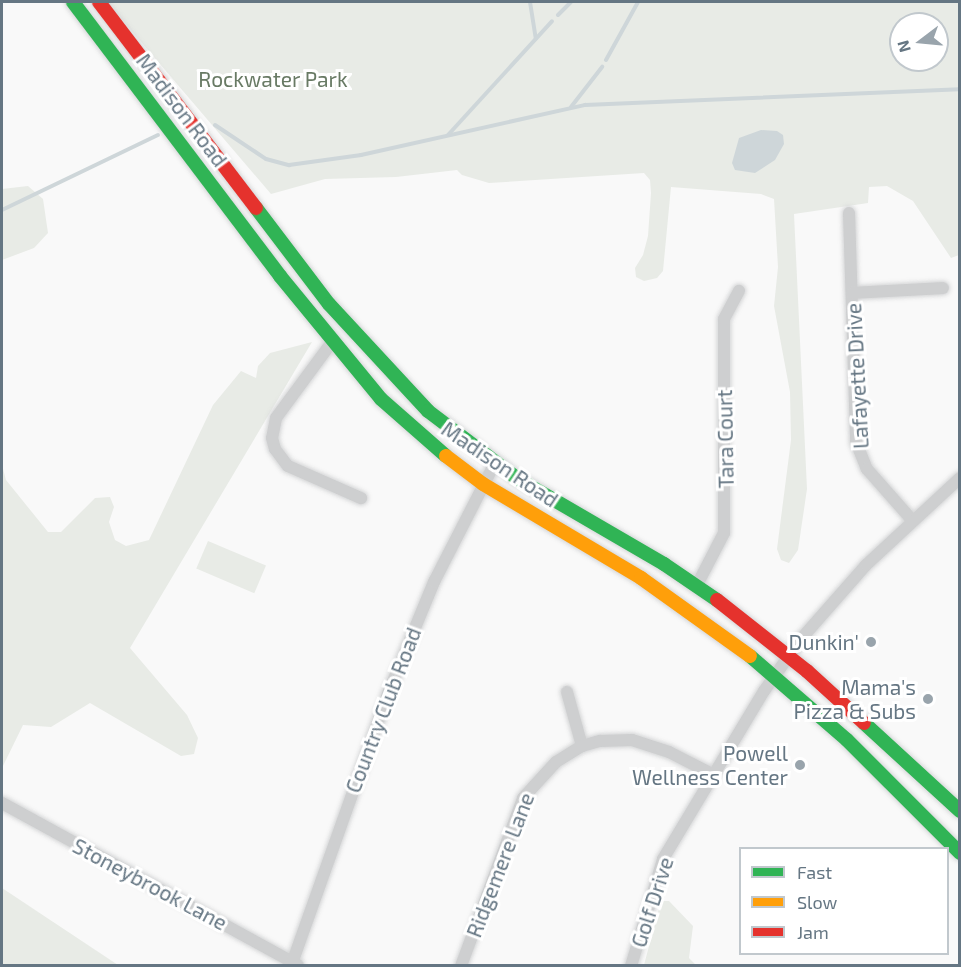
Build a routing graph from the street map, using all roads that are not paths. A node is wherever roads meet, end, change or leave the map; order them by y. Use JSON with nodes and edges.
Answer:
{"nodes":[{"id":1,"x":73,"y":2,"type":"edge"},
{"id":2,"x":99,"y":2,"type":"edge"},
{"id":3,"x":849,"y":213,"type":"dead end"},
{"id":4,"x":943,"y":288,"type":"dead end"},
{"id":5,"x":739,"y":291,"type":"dead end"},
{"id":6,"x":852,"y":293,"type":"junction"},
{"id":7,"x":332,"y":342,"type":"junction"},
{"id":8,"x":495,"y":464,"type":"junction"},
{"id":9,"x":960,"y":478,"type":"edge"},
{"id":10,"x":483,"y":483,"type":"junction"},
{"id":11,"x":361,"y":498,"type":"dead end"},
{"id":12,"x":912,"y":520,"type":"junction"},
{"id":13,"x":698,"y":585,"type":"junction"},
{"id":14,"x":789,"y":656,"type":"junction"},
{"id":15,"x":775,"y":675,"type":"junction"},
{"id":16,"x":567,"y":692,"type":"dead end"},
{"id":17,"x":582,"y":746,"type":"junction"},
{"id":18,"x":712,"y":774,"type":"junction"},
{"id":19,"x":2,"y":803,"type":"edge"},
{"id":20,"x":960,"y":811,"type":"edge"},
{"id":21,"x":960,"y":853,"type":"edge"},
{"id":22,"x":294,"y":964,"type":"edge"},
{"id":23,"x":461,"y":966,"type":"edge"},
{"id":24,"x":631,"y":966,"type":"edge"}],
"edges":[{"from":1,"to":7,"type":"main road","name":"Madison Road"},
{"from":2,"to":8,"type":"main road","name":"Madison Road"},
{"from":3,"to":6,"type":"street","name":"Lafayette Drive"},
{"from":4,"to":6,"type":"street"},
{"from":5,"to":13,"type":"street","name":"Tara Court"},
{"from":6,"to":12,"type":"street","name":"Lafayette Drive"},
{"from":7,"to":10,"type":"main road","name":"Madison Road"},
{"from":7,"to":11,"type":"street"},
{"from":8,"to":10,"type":"street","name":"Country Club Road"},
{"from":8,"to":13,"type":"main road","name":"Madison Road"},
{"from":9,"to":12,"type":"street","name":"Golf Drive"},
{"from":10,"to":15,"type":"main road","name":"Madison Road"},
{"from":10,"to":22,"type":"street","name":"Country Club Road"},
{"from":12,"to":14,"type":"street","name":"Golf Drive"},
{"from":13,"to":14,"type":"main road","name":"Madison Road"},
{"from":14,"to":15,"type":"street","name":"Golf Drive"},
{"from":14,"to":20,"type":"main road","name":"Madison Road"},
{"from":15,"to":18,"type":"street","name":"Golf Drive"},
{"from":15,"to":21,"type":"main road","name":"Madison Road"},
{"from":16,"to":17,"type":"street"},
{"from":17,"to":18,"type":"street","name":"Ridgemere Lane"},
{"from":17,"to":23,"type":"street","name":"Ridgemere Lane"},
{"from":18,"to":24,"type":"street","name":"Golf Drive"},
{"from":19,"to":22,"type":"street","name":"Stoneybrook Lane"}]}
